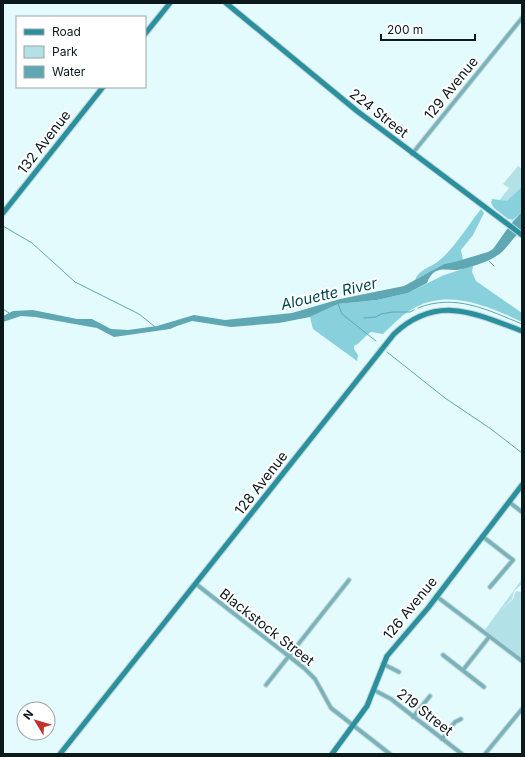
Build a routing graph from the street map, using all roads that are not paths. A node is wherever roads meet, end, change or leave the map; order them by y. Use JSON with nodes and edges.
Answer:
{"nodes":[{"id":1,"x":170,"y":3,"type":"edge"},
{"id":2,"x":226,"y":3,"type":"edge"},
{"id":3,"x":522,"y":18,"type":"edge"},
{"id":4,"x":146,"y":33,"type":"edge"},
{"id":5,"x":102,"y":88,"type":"edge"},
{"id":6,"x":412,"y":154,"type":"junction"},
{"id":7,"x":3,"y":213,"type":"edge"},
{"id":8,"x":521,"y":234,"type":"edge"},
{"id":9,"x":522,"y":331,"type":"edge"},
{"id":10,"x":522,"y":485,"type":"edge"},
{"id":11,"x":509,"y":502,"type":"junction"},
{"id":12,"x":522,"y":512,"type":"edge"},
{"id":13,"x":482,"y":536,"type":"junction"},
{"id":14,"x":349,"y":580,"type":"dead end"},
{"id":15,"x":196,"y":584,"type":"junction"},
{"id":16,"x":490,"y":588,"type":"dead end"},
{"id":17,"x":436,"y":596,"type":"junction"},
{"id":18,"x":489,"y":637,"type":"junction"},
{"id":19,"x":443,"y":655,"type":"dead end"},
{"id":20,"x":288,"y":657,"type":"junction"},
{"id":21,"x":522,"y":661,"type":"edge"},
{"id":22,"x":382,"y":664,"type":"junction"},
{"id":23,"x":463,"y":670,"type":"junction"},
{"id":24,"x":399,"y":672,"type":"dead end"},
{"id":25,"x":266,"y":685,"type":"dead end"},
{"id":26,"x":484,"y":687,"type":"dead end"},
{"id":27,"x":374,"y":690,"type":"junction"},
{"id":28,"x":430,"y":696,"type":"dead end"},
{"id":29,"x":522,"y":709,"type":"edge"},
{"id":30,"x":413,"y":717,"type":"junction"},
{"id":31,"x":461,"y":719,"type":"dead end"},
{"id":32,"x":354,"y":725,"type":"junction"},
{"id":33,"x":442,"y":739,"type":"junction"},
{"id":34,"x":60,"y":754,"type":"edge"},
{"id":35,"x":332,"y":754,"type":"edge"},
{"id":36,"x":390,"y":754,"type":"edge"},
{"id":37,"x":462,"y":754,"type":"edge"},
{"id":38,"x":485,"y":754,"type":"edge"}],
"edges":[{"from":1,"to":4,"type":"main road"},
{"from":2,"to":6,"type":"main road","name":"224 Street"},
{"from":3,"to":6,"type":"street","name":"129 Avenue"},
{"from":5,"to":7,"type":"main road","name":"132 Avenue"},
{"from":6,"to":8,"type":"main road","name":"224 Street"},
{"from":9,"to":15,"type":"main road","name":"128 Avenue"},
{"from":10,"to":11,"type":"main road","name":"126 Avenue"},
{"from":11,"to":12,"type":"street"},
{"from":11,"to":13,"type":"main road","name":"126 Avenue"},
{"from":13,"to":16,"type":"street"},
{"from":13,"to":17,"type":"main road","name":"126 Avenue"},
{"from":14,"to":20,"type":"street"},
{"from":15,"to":20,"type":"street","name":"Blackstock Street"},
{"from":15,"to":34,"type":"main road","name":"128 Avenue"},
{"from":17,"to":18,"type":"street"},
{"from":17,"to":22,"type":"main road","name":"126 Avenue"},
{"from":18,"to":21,"type":"street"},
{"from":18,"to":23,"type":"street"},
{"from":19,"to":23,"type":"street"},
{"from":20,"to":25,"type":"street"},
{"from":20,"to":32,"type":"street","name":"Blackstock Street"},
{"from":22,"to":24,"type":"street"},
{"from":22,"to":27,"type":"main road","name":"126 Avenue"},
{"from":23,"to":26,"type":"street"},
{"from":27,"to":30,"type":"street","name":"219 Street"},
{"from":27,"to":32,"type":"main road","name":"126 Avenue"},
{"from":28,"to":30,"type":"street"},
{"from":29,"to":38,"type":"street"},
{"from":30,"to":33,"type":"street","name":"219 Street"},
{"from":31,"to":33,"type":"street"},
{"from":32,"to":35,"type":"main road","name":"126 Avenue"},
{"from":32,"to":36,"type":"street","name":"Blackstock Street"},
{"from":33,"to":37,"type":"street","name":"219 Street"}]}
